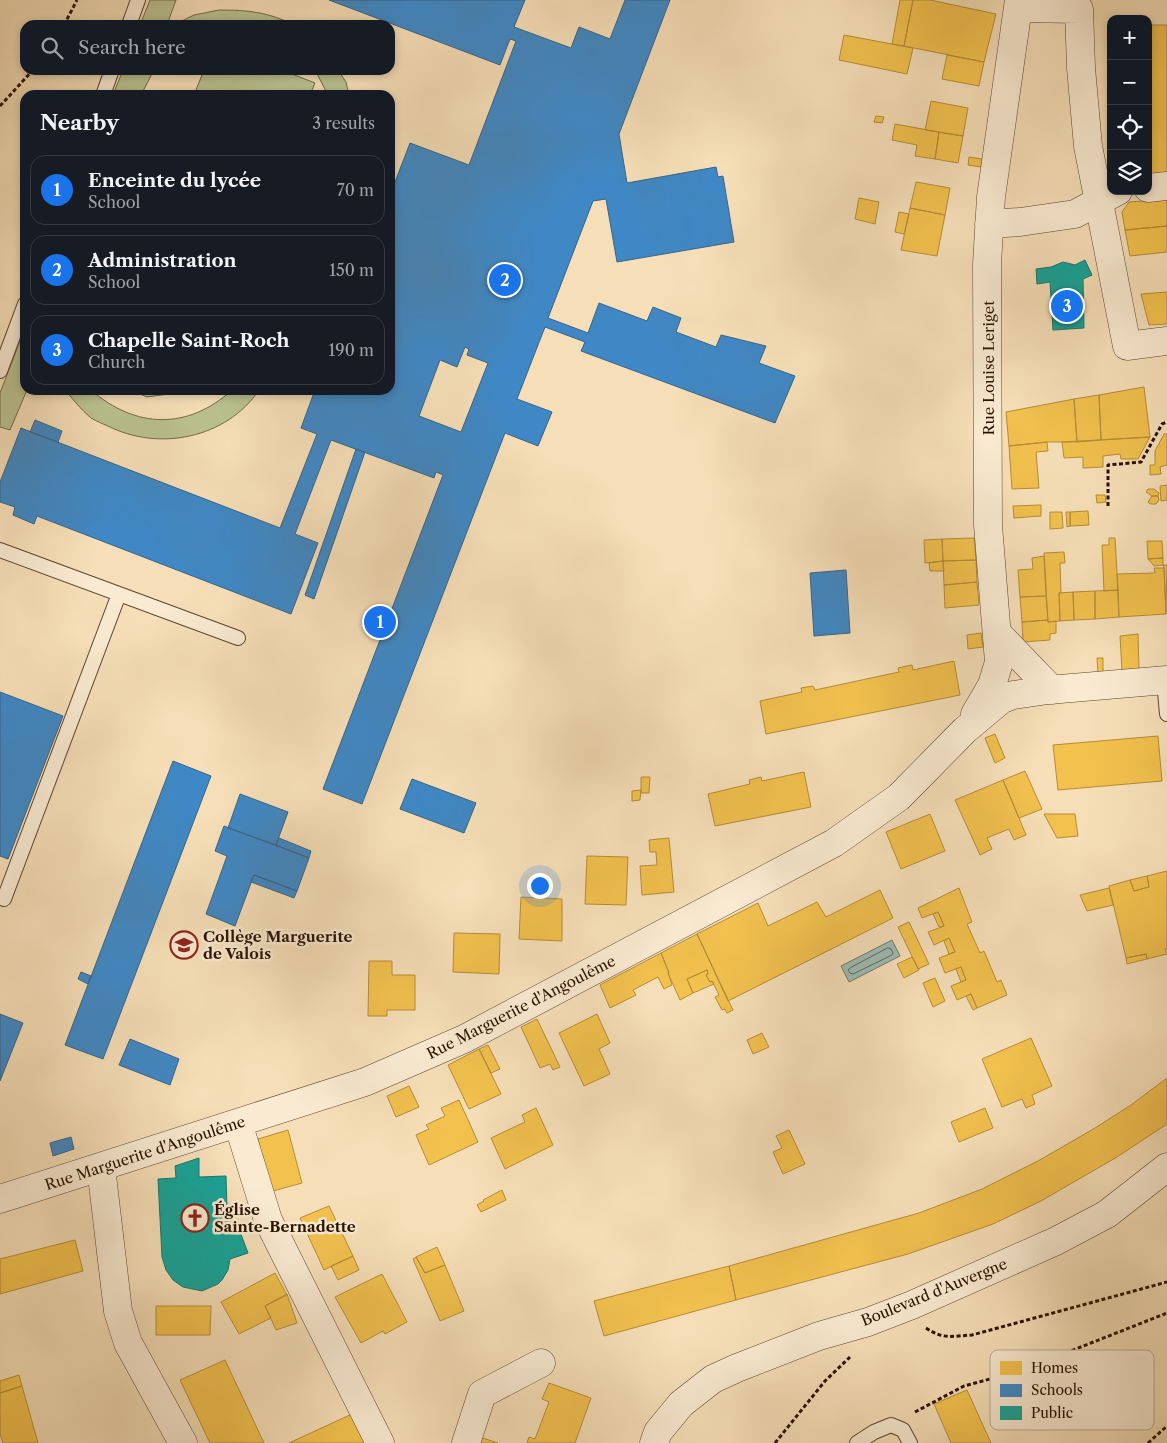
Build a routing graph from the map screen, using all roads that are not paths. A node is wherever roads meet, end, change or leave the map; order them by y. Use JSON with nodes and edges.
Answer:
{"nodes":[{"id":1,"x":138,"y":0,"type":"edge"},
{"id":2,"x":1018,"y":4,"type":"edge"},
{"id":3,"x":130,"y":20,"type":"edge"},
{"id":4,"x":110,"y":75,"type":"edge"},
{"id":5,"x":104,"y":90,"type":"edge"},
{"id":6,"x":1167,"y":186,"type":"edge"},
{"id":7,"x":1152,"y":188,"type":"edge"},
{"id":8,"x":1108,"y":196,"type":"edge"},
{"id":9,"x":989,"y":224,"type":"junction"},
{"id":10,"x":20,"y":317,"type":"edge"},
{"id":11,"x":1167,"y":341,"type":"edge"},
{"id":12,"x":0,"y":371,"type":"edge"},
{"id":13,"x":0,"y":550,"type":"edge"},
{"id":14,"x":119,"y":594,"type":"junction"},
{"id":15,"x":998,"y":634,"type":"junction"},
{"id":16,"x":238,"y":638,"type":"dead end"},
{"id":17,"x":1165,"y":680,"type":"edge"},
{"id":18,"x":1052,"y":690,"type":"junction"},
{"id":19,"x":1167,"y":714,"type":"edge"},
{"id":20,"x":965,"y":730,"type":"junction"},
{"id":21,"x":4,"y":898,"type":"dead end"},
{"id":22,"x":238,"y":1123,"type":"junction"},
{"id":23,"x":1167,"y":1166,"type":"edge"},
{"id":24,"x":101,"y":1167,"type":"junction"},
{"id":25,"x":0,"y":1199,"type":"edge"},
{"id":26,"x":541,"y":1363,"type":"dead end"},
{"id":27,"x":183,"y":1443,"type":"edge"},
{"id":28,"x":380,"y":1443,"type":"edge"},
{"id":29,"x":466,"y":1443,"type":"edge"},
{"id":30,"x":654,"y":1443,"type":"edge"},
{"id":31,"x":856,"y":1443,"type":"edge"},
{"id":32,"x":910,"y":1443,"type":"edge"}],
"edges":[{"from":1,"to":3,"type":"lane"},
{"from":2,"to":8,"type":"street"},
{"from":2,"to":9,"type":"street","name":"Rue Louise Leriget"},
{"from":4,"to":5,"type":"lane"},
{"from":6,"to":7,"type":"street"},
{"from":8,"to":9,"type":"street"},
{"from":8,"to":11,"type":"street"},
{"from":9,"to":15,"type":"street","name":"Rue Louise Leriget"},
{"from":10,"to":12,"type":"lane"},
{"from":13,"to":14,"type":"lane"},
{"from":14,"to":16,"type":"lane"},
{"from":14,"to":21,"type":"lane"},
{"from":15,"to":18,"type":"street"},
{"from":15,"to":20,"type":"street","name":"Rue Louise Leriget"},
{"from":17,"to":18,"type":"street"},
{"from":17,"to":19,"type":"lane"},
{"from":18,"to":20,"type":"street"},
{"from":20,"to":22,"type":"street","name":"Rue Marguerite d'Angoulême"},
{"from":22,"to":24,"type":"street","name":"Rue Marguerite d'Angoulême"},
{"from":22,"to":28,"type":"street"},
{"from":23,"to":30,"type":"street","name":"Boulevard d'Auvergne"},
{"from":24,"to":25,"type":"street","name":"Rue Marguerite d'Angoulême"},
{"from":24,"to":27,"type":"street"},
{"from":26,"to":29,"type":"street"},
{"from":31,"to":32,"type":"lane"}]}
